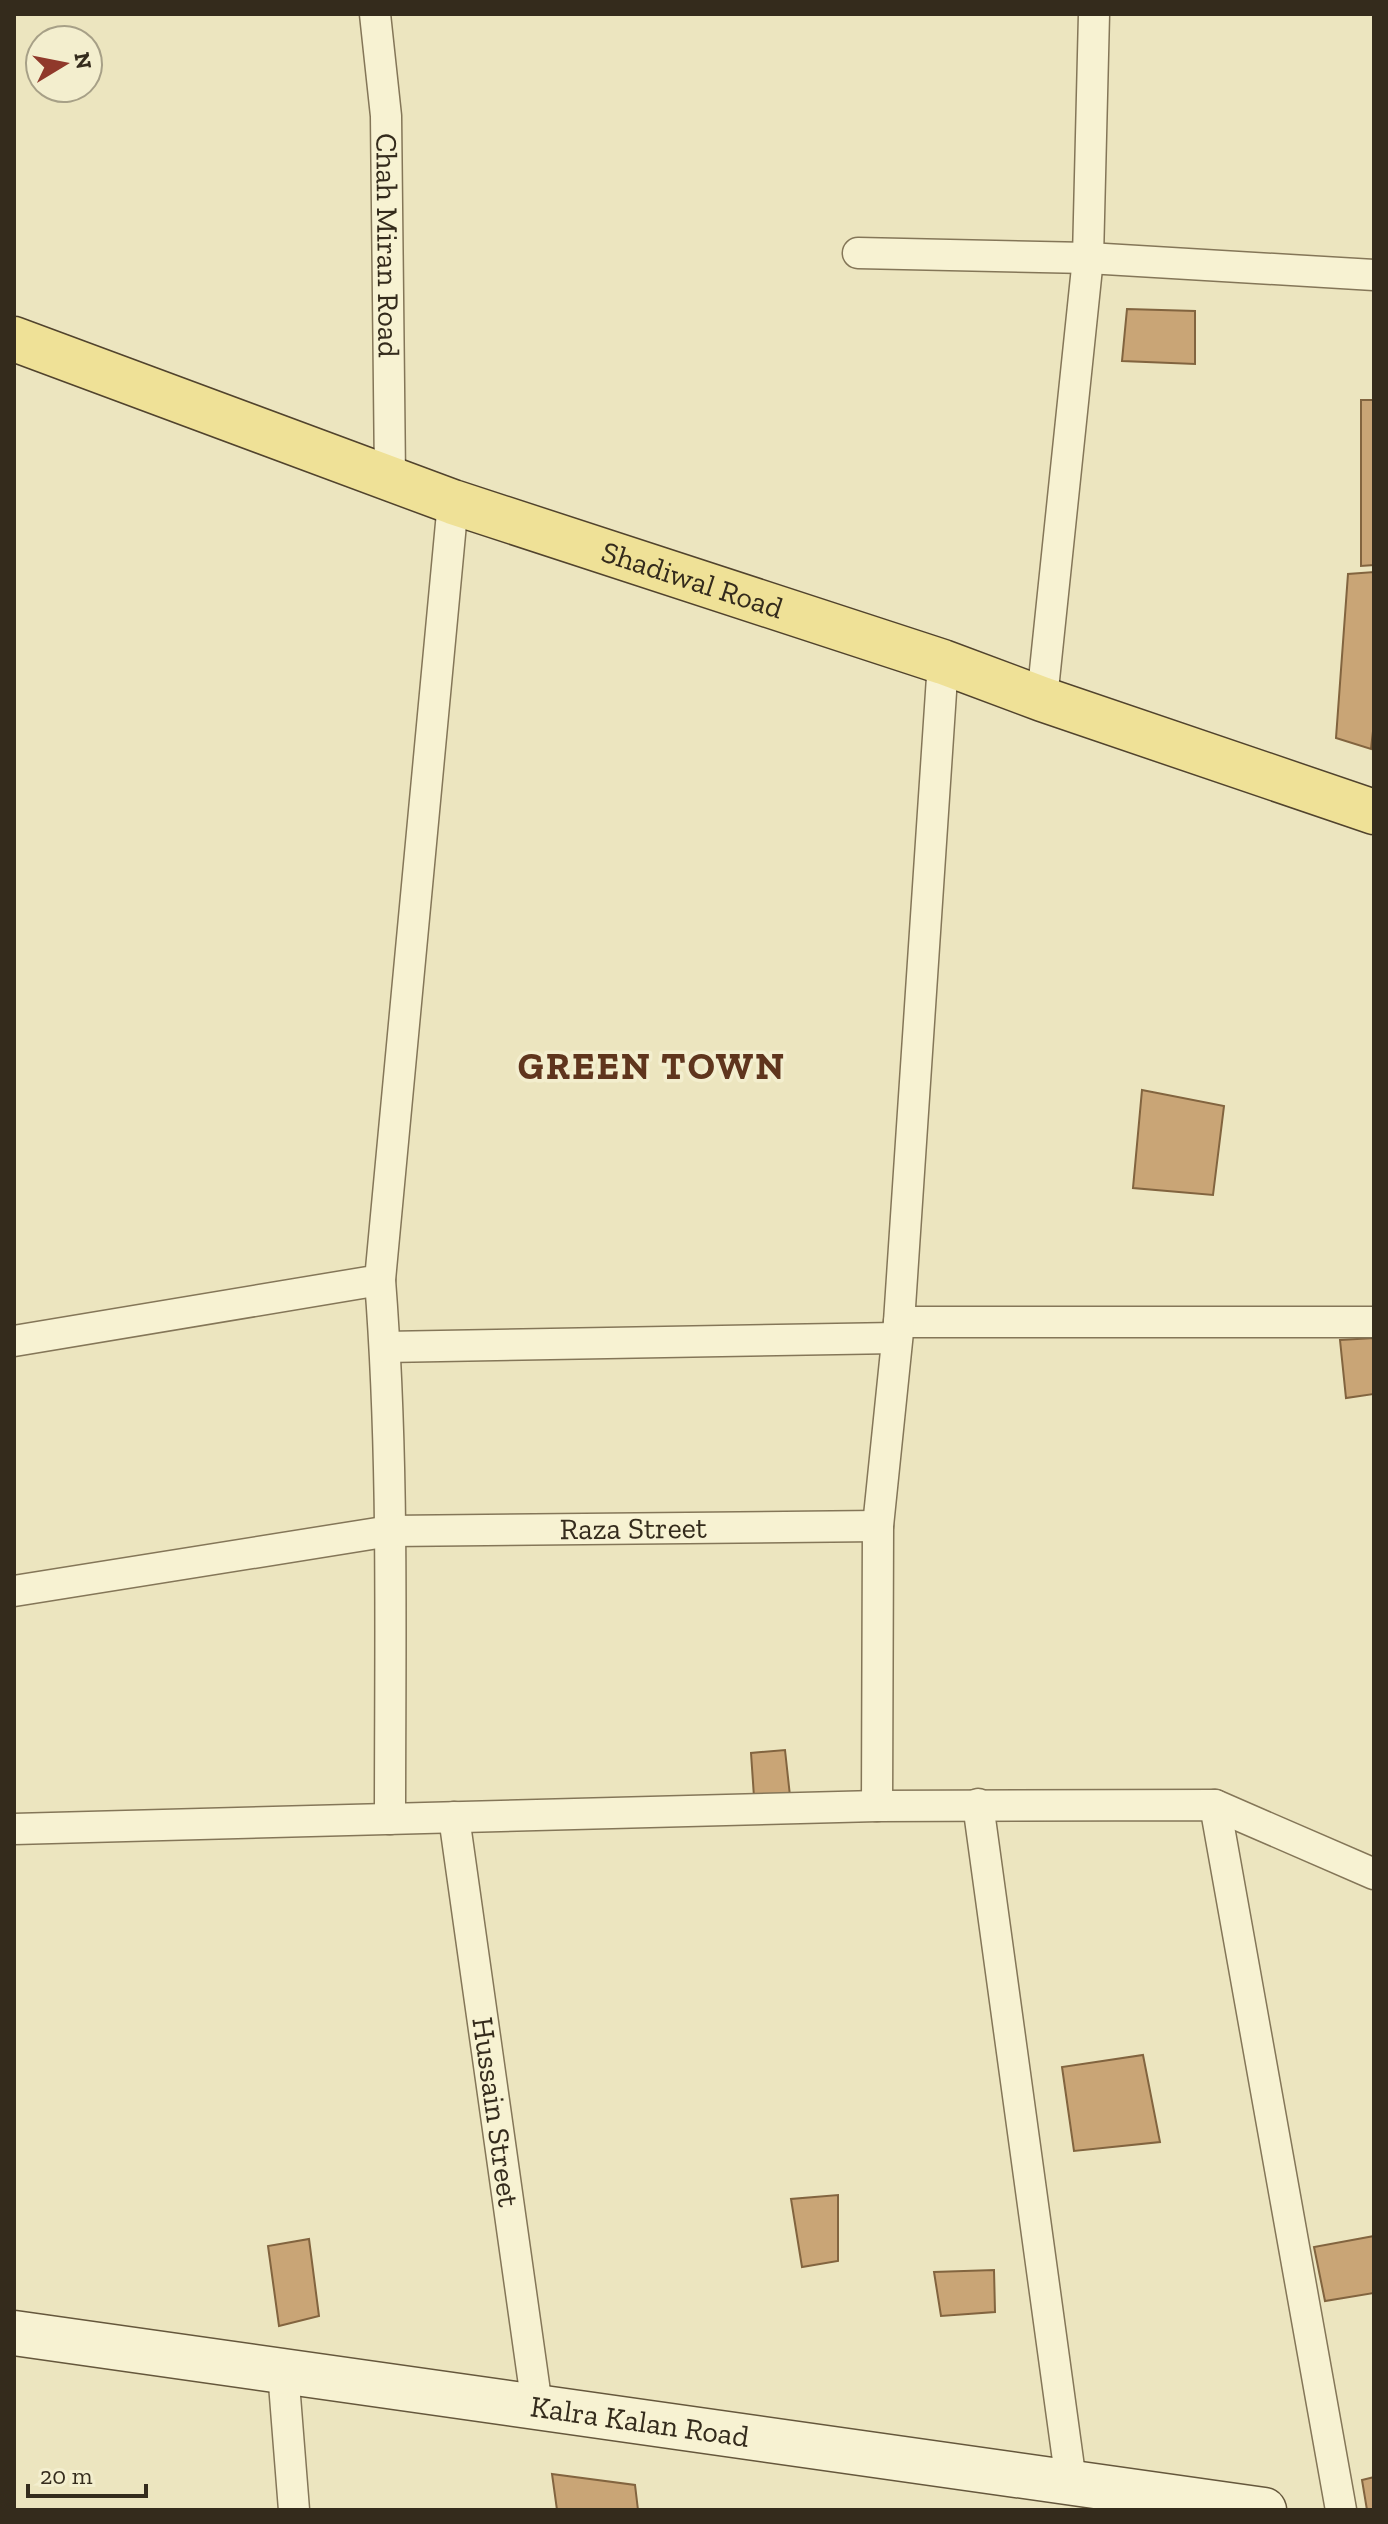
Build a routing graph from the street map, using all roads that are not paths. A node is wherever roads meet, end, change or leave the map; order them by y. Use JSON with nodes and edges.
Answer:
{"nodes":[{"id":1,"x":375,"y":14,"type":"edge"},
{"id":2,"x":1094,"y":14,"type":"edge"},
{"id":3,"x":858,"y":253,"type":"dead end"},
{"id":4,"x":1088,"y":258,"type":"junction"},
{"id":5,"x":1374,"y":275,"type":"edge"},
{"id":6,"x":14,"y":339,"type":"edge"},
{"id":7,"x":390,"y":476,"type":"junction"},
{"id":8,"x":453,"y":502,"type":"junction"},
{"id":9,"x":943,"y":662,"type":"junction"},
{"id":10,"x":1042,"y":699,"type":"junction"},
{"id":11,"x":1374,"y":812,"type":"edge"},
{"id":12,"x":380,"y":1280,"type":"junction"},
{"id":13,"x":1374,"y":1322,"type":"edge"},
{"id":14,"x":897,"y":1330,"type":"junction"},
{"id":15,"x":14,"y":1341,"type":"edge"},
{"id":16,"x":385,"y":1347,"type":"junction"},
{"id":17,"x":878,"y":1526,"type":"junction"},
{"id":18,"x":390,"y":1531,"type":"junction"},
{"id":19,"x":14,"y":1591,"type":"edge"},
{"id":20,"x":978,"y":1804,"type":"junction"},
{"id":21,"x":1215,"y":1805,"type":"junction"},
{"id":22,"x":877,"y":1806,"type":"junction"},
{"id":23,"x":454,"y":1817,"type":"junction"},
{"id":24,"x":390,"y":1819,"type":"junction"},
{"id":25,"x":14,"y":1829,"type":"edge"},
{"id":26,"x":1374,"y":1874,"type":"edge"},
{"id":27,"x":14,"y":2333,"type":"edge"},
{"id":28,"x":283,"y":2371,"type":"junction"},
{"id":29,"x":537,"y":2406,"type":"junction"},
{"id":30,"x":1071,"y":2482,"type":"junction"},
{"id":31,"x":294,"y":2510,"type":"edge"},
{"id":32,"x":1264,"y":2510,"type":"edge"},
{"id":33,"x":1341,"y":2510,"type":"edge"}],
"edges":[{"from":1,"to":7,"type":"street","name":"Chah Miran Road"},
{"from":2,"to":4,"type":"street"},
{"from":3,"to":4,"type":"street"},
{"from":4,"to":5,"type":"street"},
{"from":4,"to":10,"type":"street"},
{"from":6,"to":7,"type":"main road","name":"Shadiwal Road"},
{"from":7,"to":8,"type":"main road","name":"Shadiwal Road"},
{"from":8,"to":9,"type":"main road","name":"Shadiwal Road"},
{"from":8,"to":12,"type":"street"},
{"from":9,"to":10,"type":"main road","name":"Shadiwal Road"},
{"from":9,"to":14,"type":"street"},
{"from":10,"to":11,"type":"main road","name":"Shadiwal Road"},
{"from":12,"to":15,"type":"street"},
{"from":12,"to":16,"type":"street"},
{"from":13,"to":14,"type":"street"},
{"from":14,"to":16,"type":"street"},
{"from":14,"to":17,"type":"street"},
{"from":16,"to":18,"type":"street"},
{"from":17,"to":18,"type":"street","name":"Raza Street"},
{"from":17,"to":22,"type":"street"},
{"from":18,"to":19,"type":"street","name":"Raza Street"},
{"from":18,"to":24,"type":"street"},
{"from":20,"to":21,"type":"street"},
{"from":20,"to":22,"type":"street"},
{"from":20,"to":30,"type":"street"},
{"from":21,"to":26,"type":"street"},
{"from":21,"to":33,"type":"street"},
{"from":22,"to":23,"type":"street"},
{"from":23,"to":24,"type":"street"},
{"from":23,"to":29,"type":"street","name":"Hussain Street"},
{"from":24,"to":25,"type":"street"},
{"from":27,"to":28,"type":"street","name":"Kalra Kalan Road"},
{"from":28,"to":29,"type":"street","name":"Kalra Kalan Road"},
{"from":28,"to":31,"type":"street"},
{"from":29,"to":30,"type":"street","name":"Kalra Kalan Road"},
{"from":30,"to":32,"type":"street","name":"Kalra Kalan Road"}]}
